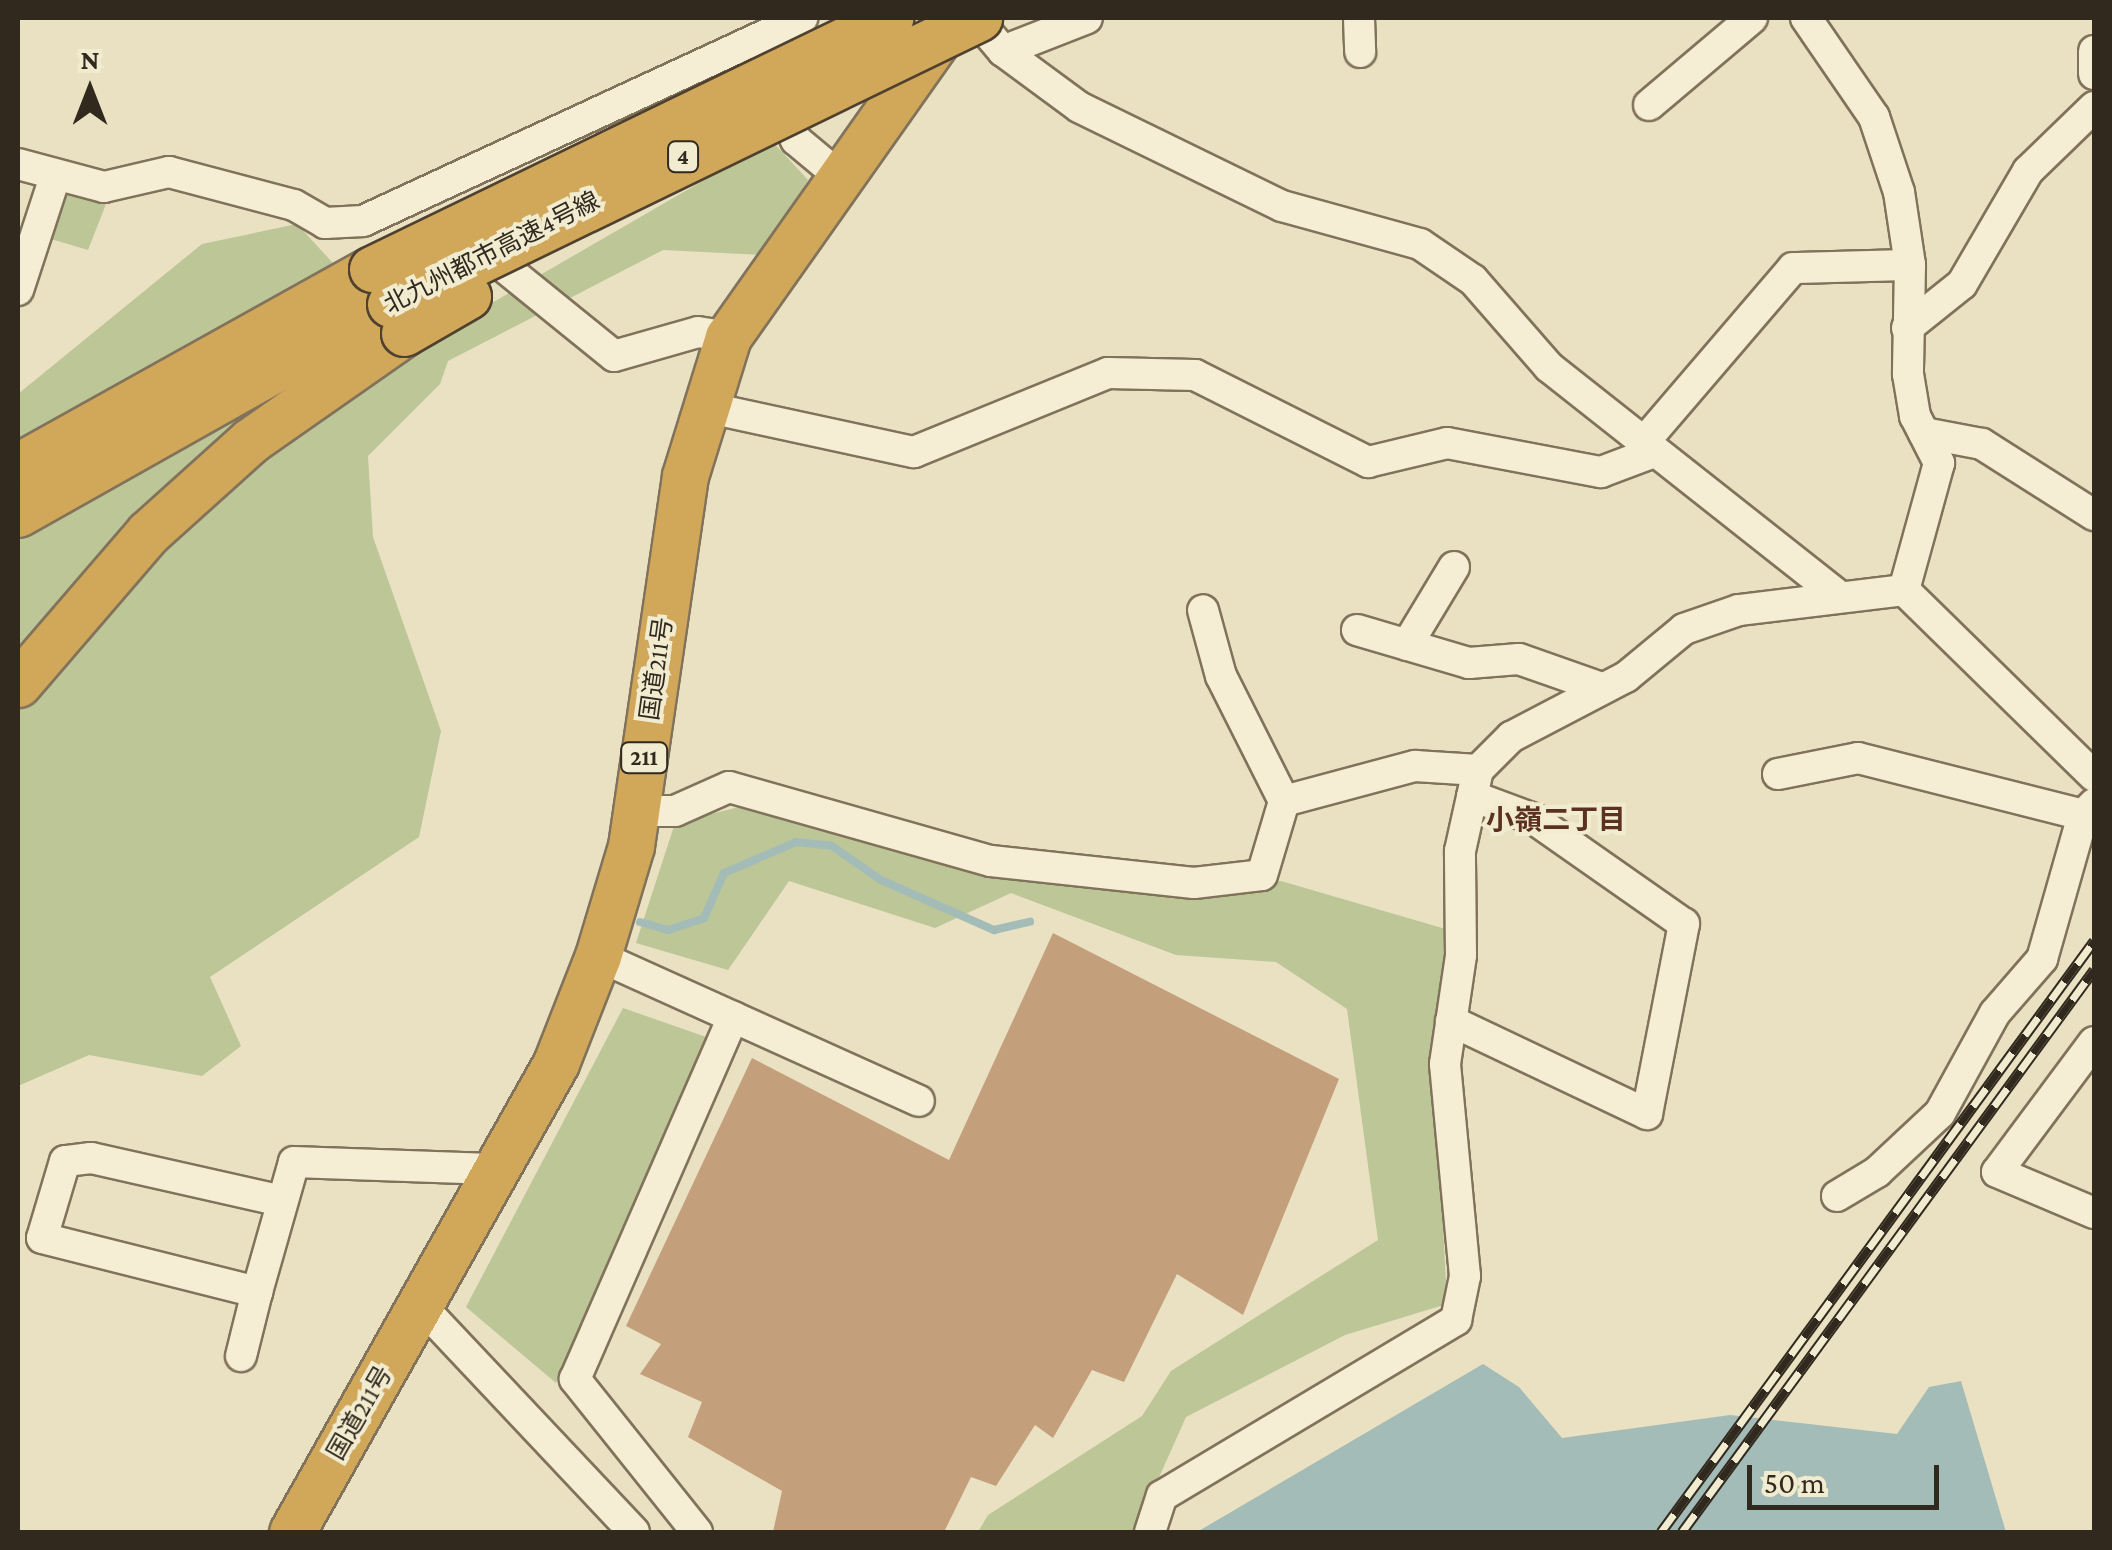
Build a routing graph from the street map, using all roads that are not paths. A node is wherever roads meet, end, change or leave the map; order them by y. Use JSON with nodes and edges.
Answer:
{"nodes":[{"id":1,"x":802,"y":18,"type":"edge"},
{"id":2,"x":890,"y":18,"type":"edge"},
{"id":3,"x":954,"y":18,"type":"edge"},
{"id":4,"x":1087,"y":18,"type":"edge"},
{"id":5,"x":1359,"y":18,"type":"edge"},
{"id":6,"x":1752,"y":18,"type":"edge"},
{"id":7,"x":1806,"y":18,"type":"edge"},
{"id":8,"x":986,"y":29,"type":"edge"},
{"id":9,"x":750,"y":42,"type":"junction"},
{"id":10,"x":1360,"y":52,"type":"dead end"},
{"id":11,"x":2094,"y":52,"type":"edge"},
{"id":12,"x":2094,"y":74,"type":"edge"},
{"id":13,"x":1650,"y":105,"type":"dead end"},
{"id":14,"x":2094,"y":107,"type":"edge"},
{"id":15,"x":18,"y":164,"type":"edge"},
{"id":16,"x":838,"y":174,"type":"junction"},
{"id":17,"x":56,"y":177,"type":"junction"},
{"id":18,"x":429,"y":197,"type":"junction"},
{"id":19,"x":25,"y":244,"type":"edge"},
{"id":20,"x":1910,"y":264,"type":"junction"},
{"id":21,"x":18,"y":290,"type":"edge"},
{"id":22,"x":389,"y":302,"type":"junction"},
{"id":23,"x":1907,"y":328,"type":"junction"},
{"id":24,"x":728,"y":337,"type":"junction"},
{"id":25,"x":704,"y":407,"type":"junction"},
{"id":26,"x":1924,"y":433,"type":"junction"},
{"id":27,"x":1649,"y":448,"type":"junction"},
{"id":28,"x":18,"y":449,"type":"edge"},
{"id":29,"x":18,"y":466,"type":"edge"},
{"id":30,"x":18,"y":514,"type":"edge"},
{"id":31,"x":2094,"y":515,"type":"edge"},
{"id":32,"x":1454,"y":567,"type":"dead end"},
{"id":33,"x":1904,"y":590,"type":"junction"},
{"id":34,"x":1840,"y":597,"type":"junction"},
{"id":35,"x":1204,"y":610,"type":"dead end"},
{"id":36,"x":1356,"y":630,"type":"dead end"},
{"id":37,"x":1407,"y":645,"type":"junction"},
{"id":38,"x":18,"y":684,"type":"edge"},
{"id":39,"x":1602,"y":688,"type":"junction"},
{"id":40,"x":1778,"y":774,"type":"dead end"},
{"id":41,"x":2094,"y":776,"type":"edge"},
{"id":42,"x":1475,"y":782,"type":"junction"},
{"id":43,"x":1284,"y":801,"type":"junction"},
{"id":44,"x":636,"y":810,"type":"junction"},
{"id":45,"x":2089,"y":810,"type":"edge"},
{"id":46,"x":598,"y":956,"type":"junction"},
{"id":47,"x":734,"y":1017,"type":"junction"},
{"id":48,"x":1451,"y":1020,"type":"junction"},
{"id":49,"x":2094,"y":1042,"type":"edge"},
{"id":50,"x":920,"y":1101,"type":"dead end"},
{"id":51,"x":498,"y":1169,"type":"junction"},
{"id":52,"x":1836,"y":1196,"type":"dead end"},
{"id":53,"x":282,"y":1201,"type":"junction"},
{"id":54,"x":2094,"y":1213,"type":"edge"},
{"id":55,"x":257,"y":1292,"type":"junction"},
{"id":56,"x":422,"y":1307,"type":"junction"},
{"id":57,"x":241,"y":1356,"type":"dead end"},
{"id":58,"x":300,"y":1522,"type":"edge"},
{"id":59,"x":624,"y":1527,"type":"edge"},
{"id":60,"x":697,"y":1532,"type":"edge"},
{"id":61,"x":1150,"y":1532,"type":"edge"}],
"edges":[{"from":1,"to":9,"type":"street"},
{"from":2,"to":22,"type":"highway","name":"北九州都市高速4号線","number":"4","bridge":true},
{"from":3,"to":16,"type":"highway","name":"国道211号","number":"211"},
{"from":4,"to":8,"type":"street"},
{"from":5,"to":10,"type":"street"},
{"from":6,"to":13,"type":"street"},
{"from":7,"to":20,"type":"street"},
{"from":8,"to":22,"type":"highway","name":"北九州都市高速4号線","number":"4","bridge":true},
{"from":8,"to":27,"type":"street"},
{"from":9,"to":16,"type":"street"},
{"from":9,"to":18,"type":"street"},
{"from":11,"to":12,"type":"street"},
{"from":14,"to":23,"type":"street"},
{"from":15,"to":17,"type":"street"},
{"from":16,"to":24,"type":"highway","name":"国道211号","number":"211"},
{"from":17,"to":18,"type":"street"},
{"from":17,"to":19,"type":"street"},
{"from":18,"to":24,"type":"street"},
{"from":19,"to":21,"type":"street"},
{"from":20,"to":23,"type":"street"},
{"from":20,"to":27,"type":"street"},
{"from":22,"to":28,"type":"highway"},
{"from":22,"to":29,"type":"highway","name":"北九州都市高速4号線","number":"4"},
{"from":22,"to":30,"type":"highway","name":"北九州都市高速4号線","number":"4"},
{"from":22,"to":38,"type":"highway"},
{"from":23,"to":26,"type":"street"},
{"from":24,"to":25,"type":"highway","name":"国道211号","number":"211"},
{"from":25,"to":27,"type":"street"},
{"from":25,"to":44,"type":"highway","name":"国道211号","number":"211"},
{"from":26,"to":31,"type":"street"},
{"from":26,"to":33,"type":"street"},
{"from":27,"to":34,"type":"street"},
{"from":32,"to":37,"type":"street"},
{"from":33,"to":34,"type":"street"},
{"from":33,"to":41,"type":"street"},
{"from":34,"to":39,"type":"street"},
{"from":35,"to":43,"type":"street"},
{"from":36,"to":37,"type":"street"},
{"from":37,"to":39,"type":"street"},
{"from":39,"to":42,"type":"street"},
{"from":40,"to":45,"type":"street"},
{"from":42,"to":43,"type":"street"},
{"from":42,"to":48,"type":"street"},
{"from":42,"to":48,"type":"street"},
{"from":43,"to":44,"type":"street"},
{"from":44,"to":46,"type":"highway","name":"国道211号","number":"211"},
{"from":45,"to":52,"type":"street"},
{"from":46,"to":47,"type":"street"},
{"from":46,"to":51,"type":"highway","name":"国道211号","number":"211"},
{"from":47,"to":50,"type":"street"},
{"from":47,"to":60,"type":"street"},
{"from":48,"to":61,"type":"street"},
{"from":49,"to":54,"type":"street"},
{"from":51,"to":53,"type":"street"},
{"from":51,"to":56,"type":"highway","name":"国道211号","number":"211"},
{"from":53,"to":55,"type":"street"},
{"from":53,"to":55,"type":"street"},
{"from":55,"to":57,"type":"street"},
{"from":56,"to":58,"type":"highway","name":"国道211号","number":"211"},
{"from":56,"to":59,"type":"street"}]}
